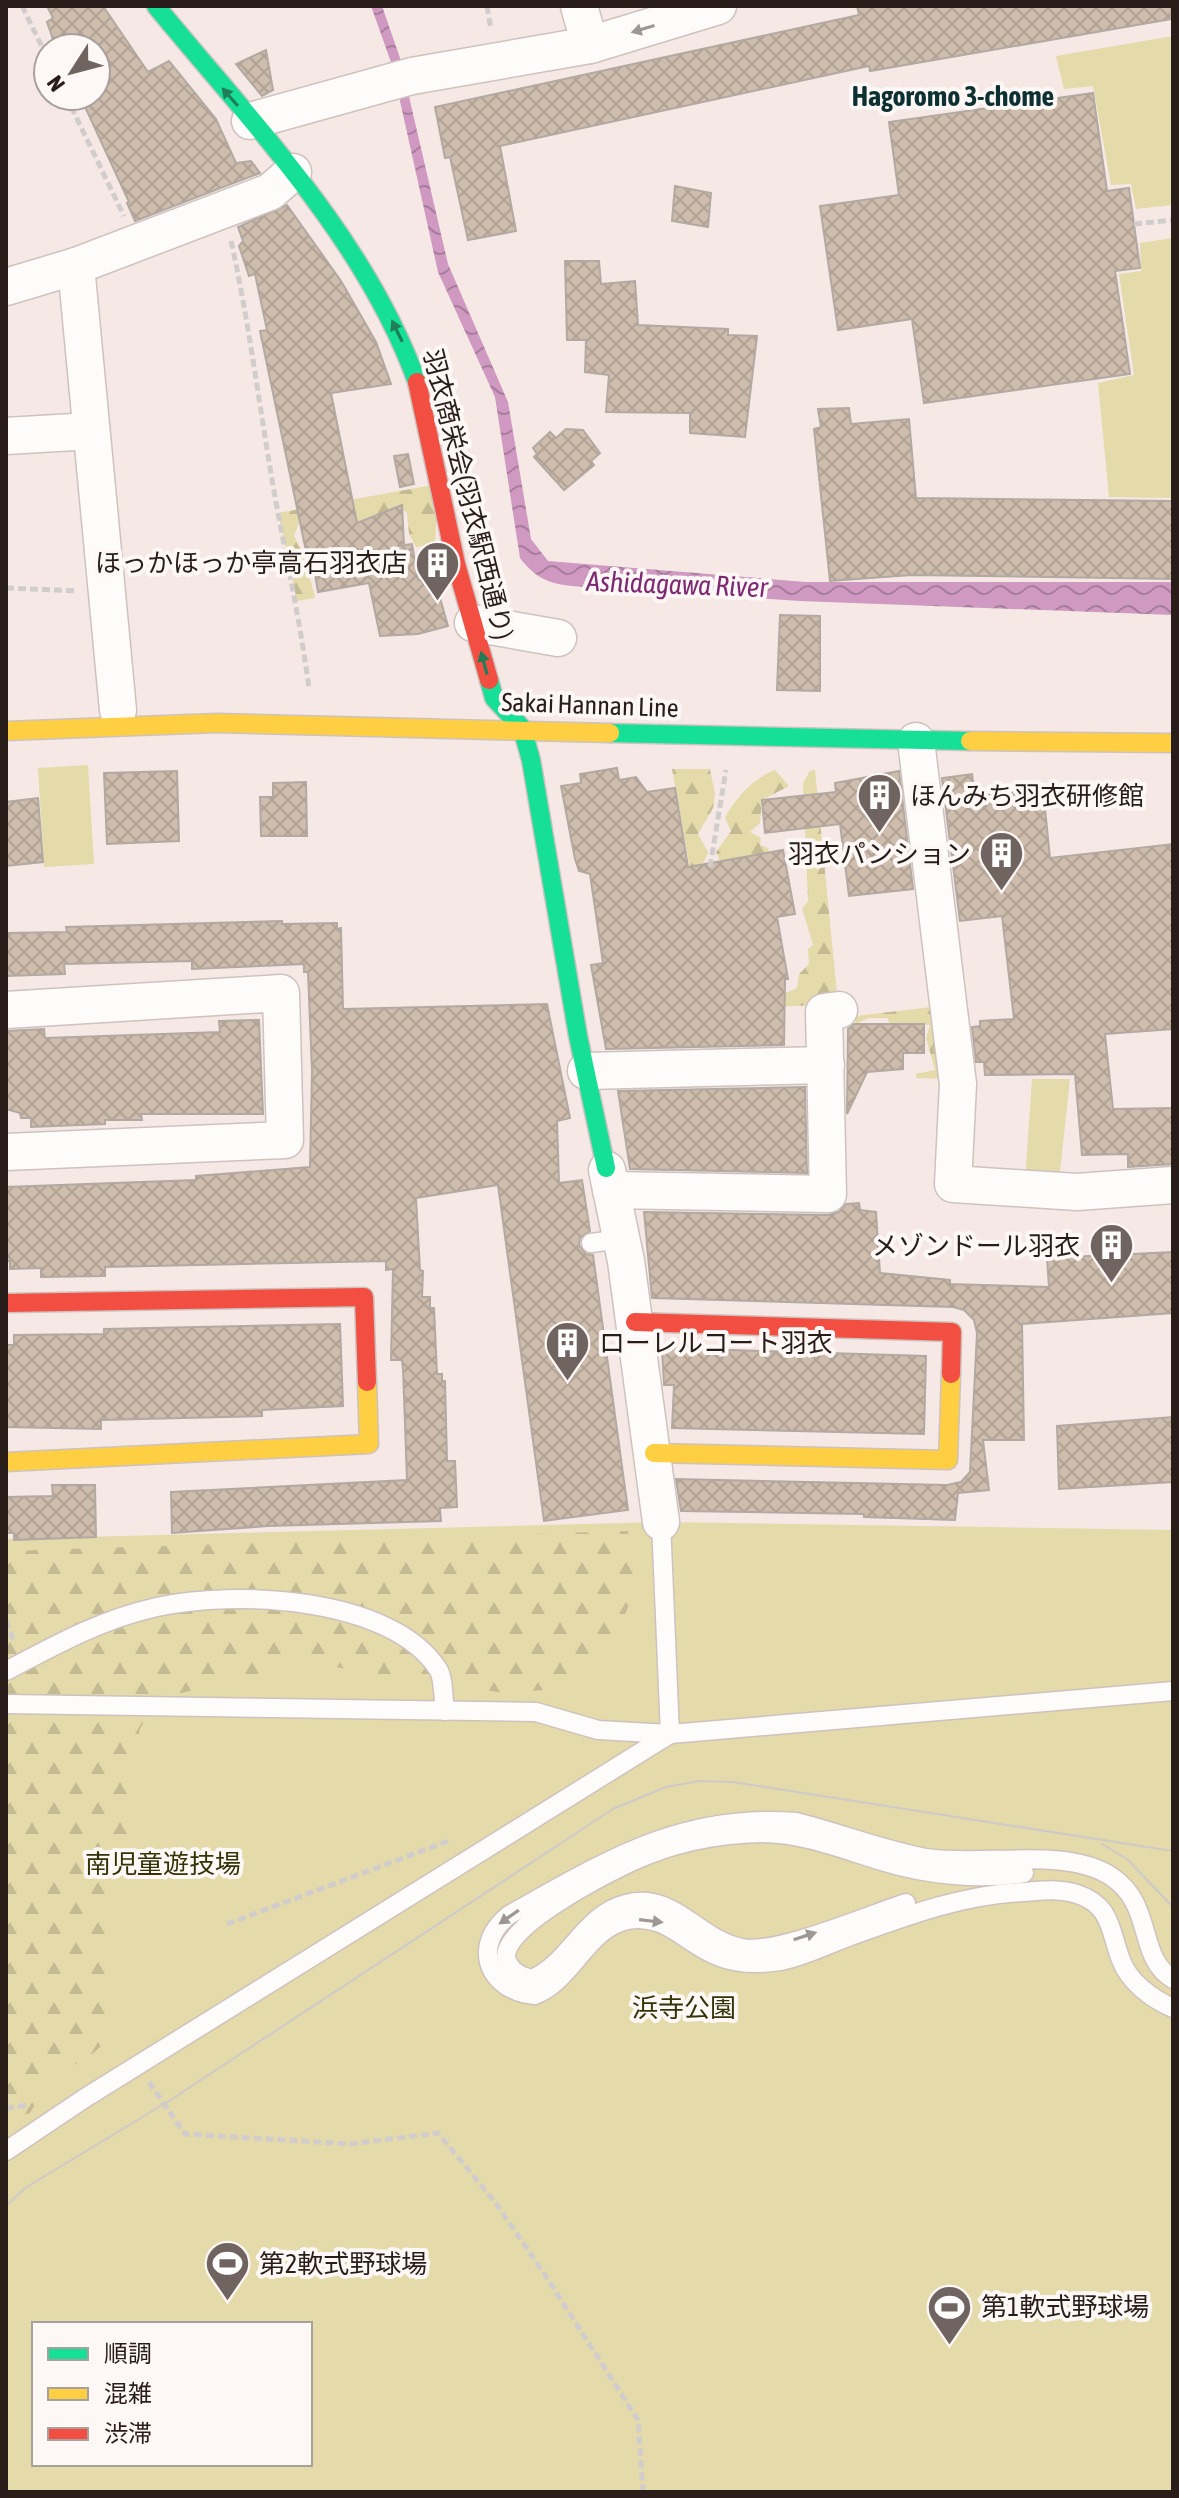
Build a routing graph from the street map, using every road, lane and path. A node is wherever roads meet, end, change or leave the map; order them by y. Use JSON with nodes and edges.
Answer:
{"nodes":[{"id":1,"x":22,"y":6,"type":"edge"},
{"id":2,"x":156,"y":6,"type":"edge"},
{"id":3,"x":579,"y":6,"type":"edge"},
{"id":4,"x":718,"y":6,"type":"edge"},
{"id":5,"x":35,"y":32,"type":"edge"},
{"id":6,"x":590,"y":45,"type":"junction"},
{"id":7,"x":74,"y":112,"type":"edge"},
{"id":8,"x":250,"y":121,"type":"junction"},
{"id":9,"x":293,"y":172,"type":"junction"},
{"id":10,"x":223,"y":208,"type":"junction"},
{"id":11,"x":1173,"y":220,"type":"edge"},
{"id":12,"x":1134,"y":224,"type":"dead end"},
{"id":13,"x":137,"y":242,"type":"junction"},
{"id":14,"x":76,"y":266,"type":"junction"},
{"id":15,"x":6,"y":287,"type":"edge"},
{"id":16,"x":91,"y":431,"type":"junction"},
{"id":17,"x":6,"y":436,"type":"edge"},
{"id":18,"x":6,"y":588,"type":"edge"},
{"id":19,"x":109,"y":593,"type":"junction"},
{"id":20,"x":473,"y":623,"type":"junction"},
{"id":21,"x":558,"y":638,"type":"dead end"},
{"id":22,"x":310,"y":697,"type":"dead end"},
{"id":23,"x":118,"y":710,"type":"dead end"},
{"id":24,"x":522,"y":728,"type":"junction"},
{"id":25,"x":6,"y":731,"type":"edge"},
{"id":26,"x":916,"y":741,"type":"junction"},
{"id":27,"x":1173,"y":743,"type":"edge"},
{"id":28,"x":726,"y":769,"type":"dead end"},
{"id":29,"x":710,"y":867,"type":"dead end"},
{"id":30,"x":6,"y":1010,"type":"edge"},
{"id":31,"x":839,"y":1010,"type":"dead end"},
{"id":32,"x":826,"y":1065,"type":"junction"},
{"id":33,"x":586,"y":1071,"type":"junction"},
{"id":34,"x":6,"y":1152,"type":"edge"},
{"id":35,"x":609,"y":1179,"type":"junction"},
{"id":36,"x":1173,"y":1185,"type":"edge"},
{"id":37,"x":6,"y":1303,"type":"edge"},
{"id":38,"x":635,"y":1322,"type":"junction"},
{"id":39,"x":654,"y":1453,"type":"junction"},
{"id":40,"x":6,"y":1462,"type":"edge"},
{"id":41,"x":661,"y":1522,"type":"joint"},
{"id":42,"x":6,"y":1671,"type":"edge"},
{"id":43,"x":1173,"y":1691,"type":"edge"},
{"id":44,"x":6,"y":1704,"type":"edge"},
{"id":45,"x":445,"y":1711,"type":"junction"},
{"id":46,"x":670,"y":1734,"type":"junction"},
{"id":47,"x":457,"y":1837,"type":"dead end"},
{"id":48,"x":227,"y":1924,"type":"dead end"},
{"id":49,"x":1135,"y":1955,"type":"junction"},
{"id":50,"x":1173,"y":1979,"type":"edge"},
{"id":51,"x":1173,"y":1989,"type":"edge"},
{"id":52,"x":1173,"y":1998,"type":"edge"},
{"id":53,"x":1173,"y":2008,"type":"edge"},
{"id":54,"x":137,"y":2065,"type":"junction"},
{"id":55,"x":6,"y":2151,"type":"edge"},
{"id":56,"x":643,"y":2492,"type":"edge"}],
"edges":[{"from":1,"to":5,"type":"path"},
{"from":8,"to":2,"type":"street","name":"羽衣商栄会(羽衣駅西通り)","one_way":true},
{"from":3,"to":6,"type":"street"},
{"from":4,"to":6,"type":"street","one_way":true},
{"from":6,"to":8,"type":"street"},
{"from":7,"to":13,"type":"path"},
{"from":8,"to":9,"type":"street","name":"羽衣商栄会(羽衣駅西通り)"},
{"from":9,"to":10,"type":"street"},
{"from":20,"to":9,"type":"street","name":"羽衣商栄会(羽衣駅西通り)","one_way":true},
{"from":10,"to":13,"type":"street"},
{"from":10,"to":22,"type":"path"},
{"from":11,"to":12,"type":"path"},
{"from":13,"to":14,"type":"street"},
{"from":14,"to":15,"type":"street"},
{"from":14,"to":16,"type":"street"},
{"from":16,"to":17,"type":"street"},
{"from":16,"to":19,"type":"street"},
{"from":18,"to":19,"type":"path"},
{"from":19,"to":23,"type":"street"},
{"from":20,"to":21,"type":"street"},
{"from":24,"to":20,"type":"street","name":"羽衣商栄会(羽衣駅西通り)","one_way":true},
{"from":24,"to":25,"type":"street","name":"Sakai Hannan Line"},
{"from":24,"to":26,"type":"street","name":"Sakai Hannan Line"},
{"from":24,"to":33,"type":"street"},
{"from":26,"to":27,"type":"street","name":"Sakai Hannan Line"},
{"from":26,"to":36,"type":"street"},
{"from":28,"to":29,"type":"path"},
{"from":30,"to":34,"type":"street"},
{"from":31,"to":32,"type":"street"},
{"from":32,"to":33,"type":"street"},
{"from":32,"to":35,"type":"street"},
{"from":33,"to":35,"type":"street"},
{"from":35,"to":38,"type":"street"},
{"from":37,"to":40,"type":"street"},
{"from":38,"to":39,"type":"street"},
{"from":38,"to":39,"type":"street"},
{"from":39,"to":41,"type":"street"},
{"from":41,"to":46,"type":"lane"},
{"from":42,"to":45,"type":"lane"},
{"from":43,"to":46,"type":"lane"},
{"from":44,"to":45,"type":"lane"},
{"from":45,"to":46,"type":"lane"},
{"from":46,"to":54,"type":"lane"},
{"from":47,"to":48,"type":"path"},
{"from":49,"to":49,"type":"lane","one_way":true},
{"from":49,"to":50,"type":"lane"},
{"from":49,"to":51,"type":"lane"},
{"from":49,"to":52,"type":"lane"},
{"from":49,"to":53,"type":"lane"},
{"from":54,"to":55,"type":"lane"},
{"from":54,"to":56,"type":"path"}]}
